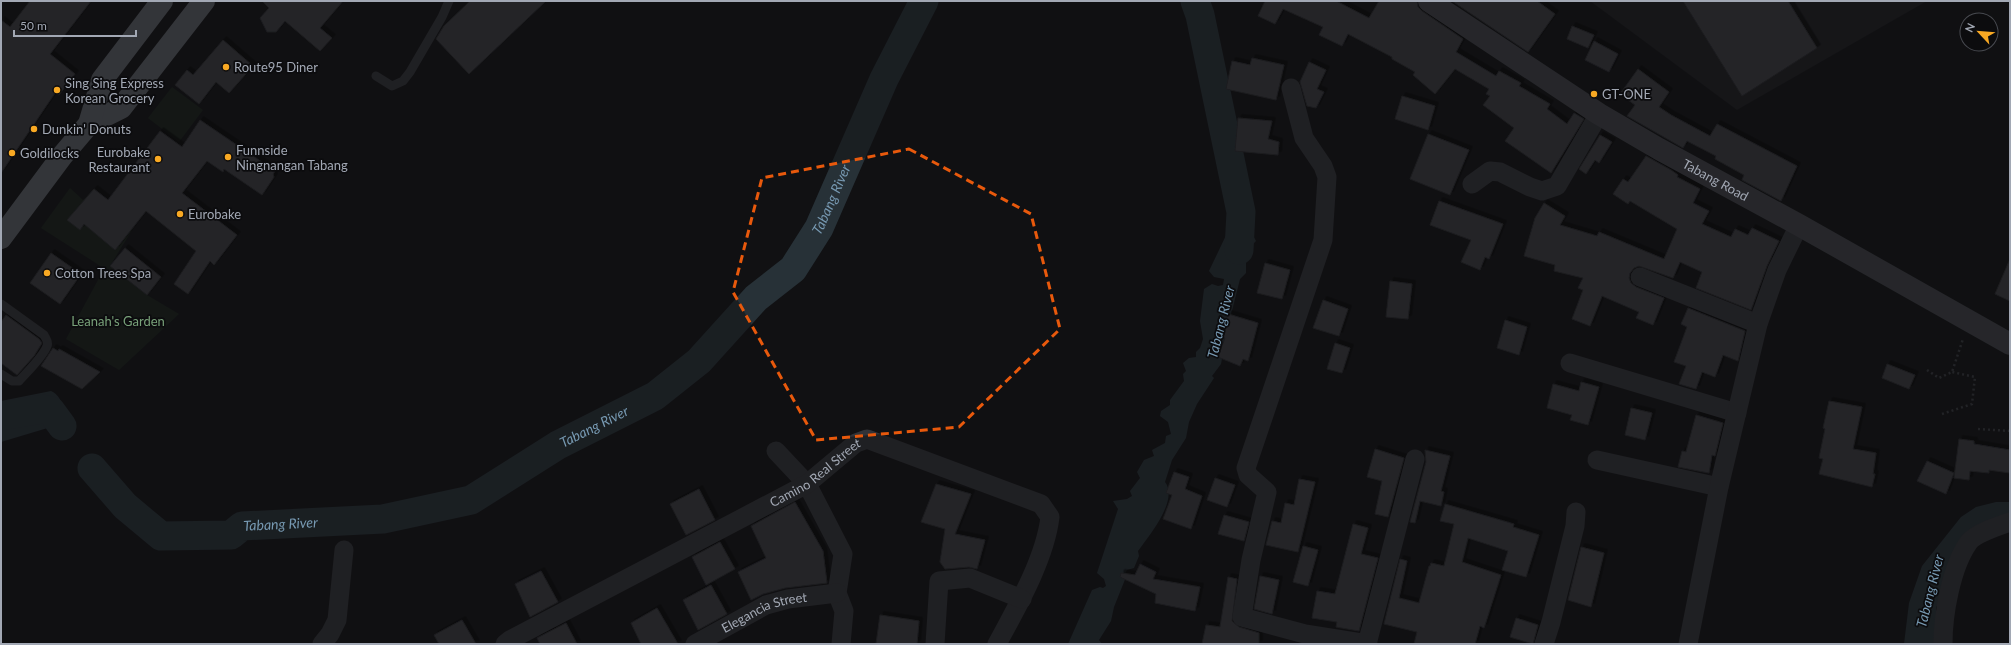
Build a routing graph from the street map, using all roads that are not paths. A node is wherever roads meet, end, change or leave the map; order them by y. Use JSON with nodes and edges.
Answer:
{"nodes":[{"id":1,"x":162,"y":1,"type":"edge"},
{"id":2,"x":204,"y":1,"type":"edge"},
{"id":3,"x":449,"y":1,"type":"edge"},
{"id":4,"x":1429,"y":1,"type":"edge"},
{"id":5,"x":376,"y":76,"type":"dead end"},
{"id":6,"x":1291,"y":88,"type":"dead end"},
{"id":7,"x":1600,"y":114,"type":"junction"},
{"id":8,"x":89,"y":124,"type":"junction"},
{"id":9,"x":1472,"y":184,"type":"dead end"},
{"id":10,"x":1799,"y":225,"type":"junction"},
{"id":11,"x":1,"y":238,"type":"edge"},
{"id":12,"x":1640,"y":277,"type":"dead end"},
{"id":13,"x":1,"y":304,"type":"edge"},
{"id":14,"x":1758,"y":324,"type":"junction"},
{"id":15,"x":2010,"y":344,"type":"edge"},
{"id":16,"x":1570,"y":364,"type":"dead end"},
{"id":17,"x":1,"y":374,"type":"edge"},
{"id":18,"x":1737,"y":413,"type":"junction"},
{"id":19,"x":776,"y":451,"type":"dead end"},
{"id":20,"x":1415,"y":459,"type":"dead end"},
{"id":21,"x":1597,"y":460,"type":"dead end"},
{"id":22,"x":807,"y":484,"type":"junction"},
{"id":23,"x":1719,"y":487,"type":"junction"},
{"id":24,"x":1576,"y":512,"type":"dead end"},
{"id":25,"x":2010,"y":522,"type":"edge"},
{"id":26,"x":344,"y":550,"type":"dead end"},
{"id":27,"x":837,"y":593,"type":"junction"},
{"id":28,"x":1022,"y":599,"type":"junction"},
{"id":29,"x":1304,"y":639,"type":"edge"},
{"id":30,"x":322,"y":644,"type":"edge"},
{"id":31,"x":505,"y":644,"type":"edge"},
{"id":32,"x":695,"y":644,"type":"edge"},
{"id":33,"x":841,"y":644,"type":"edge"},
{"id":34,"x":935,"y":644,"type":"edge"},
{"id":35,"x":997,"y":644,"type":"edge"},
{"id":36,"x":1367,"y":644,"type":"edge"},
{"id":37,"x":1544,"y":644,"type":"edge"},
{"id":38,"x":1688,"y":644,"type":"edge"},
{"id":39,"x":1943,"y":644,"type":"edge"}],
"edges":[{"from":1,"to":8,"type":"highway"},
{"from":2,"to":8,"type":"highway"},
{"from":3,"to":5,"type":"lane"},
{"from":4,"to":7,"type":"main road","name":"Tabang Road"},
{"from":6,"to":29,"type":"street"},
{"from":7,"to":9,"type":"street"},
{"from":7,"to":10,"type":"main road","name":"Tabang Road"},
{"from":8,"to":11,"type":"highway"},
{"from":10,"to":14,"type":"street"},
{"from":10,"to":15,"type":"main road","name":"Tabang Road"},
{"from":12,"to":14,"type":"street"},
{"from":13,"to":17,"type":"lane"},
{"from":14,"to":18,"type":"street"},
{"from":16,"to":18,"type":"street"},
{"from":18,"to":23,"type":"street"},
{"from":19,"to":22,"type":"street"},
{"from":20,"to":36,"type":"street"},
{"from":21,"to":23,"type":"street"},
{"from":22,"to":27,"type":"street"},
{"from":22,"to":28,"type":"street","name":"Camino Real Street"},
{"from":22,"to":31,"type":"street","name":"Camino Real Street"},
{"from":23,"to":38,"type":"street"},
{"from":24,"to":37,"type":"street"},
{"from":25,"to":39,"type":"street"},
{"from":26,"to":30,"type":"street"},
{"from":27,"to":32,"type":"street","name":"Elegancia Street"},
{"from":27,"to":33,"type":"street"},
{"from":28,"to":34,"type":"street"},
{"from":28,"to":35,"type":"street","name":"Camino Real Street"},
{"from":29,"to":36,"type":"street"}]}
